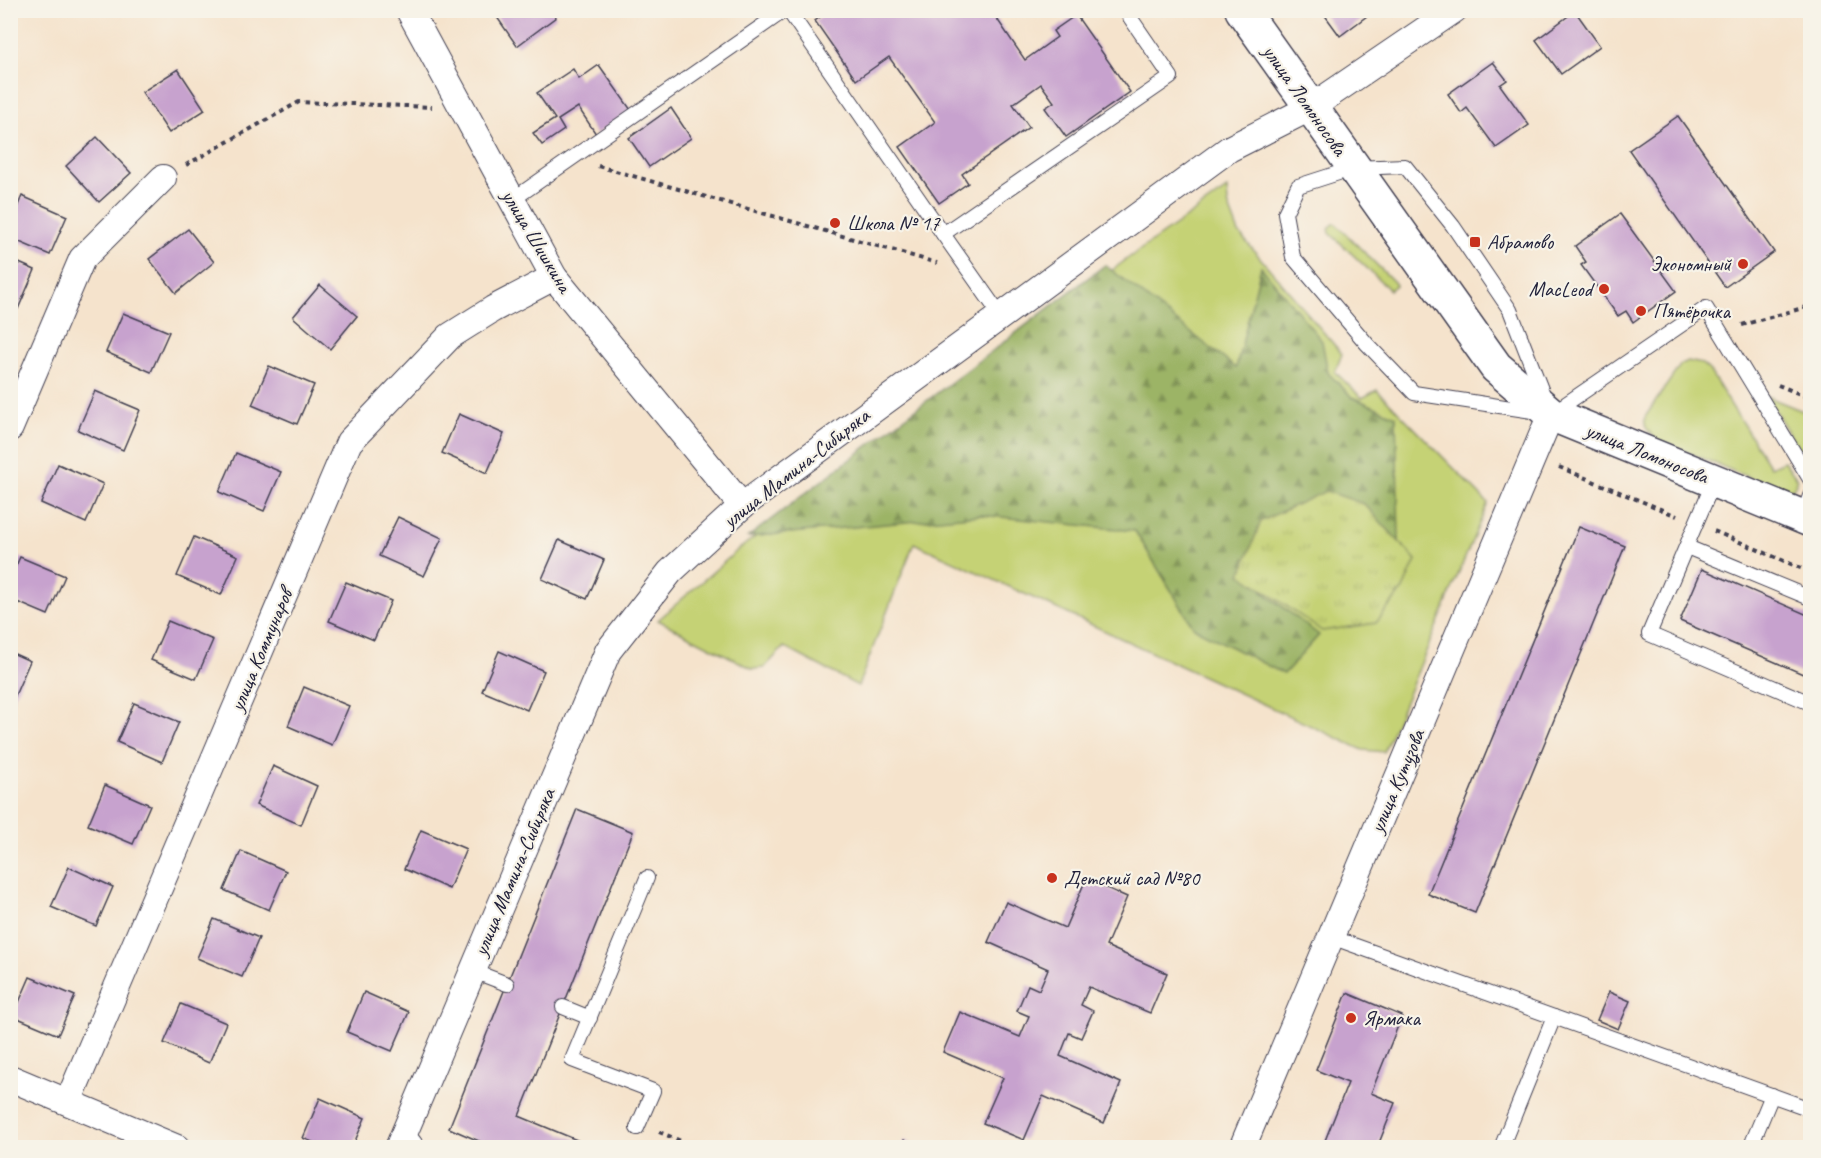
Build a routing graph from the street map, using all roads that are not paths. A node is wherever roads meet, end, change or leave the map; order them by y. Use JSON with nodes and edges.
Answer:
{"nodes":[{"id":1,"x":410,"y":10,"type":"edge"},
{"id":2,"x":786,"y":10,"type":"edge"},
{"id":3,"x":1125,"y":10,"type":"edge"},
{"id":4,"x":1242,"y":10,"type":"edge"},
{"id":5,"x":1454,"y":10,"type":"edge"},
{"id":6,"x":1310,"y":108,"type":"junction"},
{"id":7,"x":1354,"y":168,"type":"junction"},
{"id":8,"x":163,"y":178,"type":"road end"},
{"id":9,"x":512,"y":201,"type":"junction"},
{"id":10,"x":944,"y":234,"type":"junction"},
{"id":11,"x":554,"y":277,"type":"junction"},
{"id":12,"x":1000,"y":315,"type":"junction"},
{"id":13,"x":1551,"y":414,"type":"junction"},
{"id":14,"x":10,"y":428,"type":"edge"},
{"id":15,"x":1810,"y":479,"type":"edge"},
{"id":16,"x":1714,"y":481,"type":"junction"},
{"id":17,"x":742,"y":506,"type":"junction"},
{"id":18,"x":1808,"y":511,"type":"edge"},
{"id":19,"x":1687,"y":547,"type":"junction"},
{"id":20,"x":1810,"y":598,"type":"edge"},
{"id":21,"x":1810,"y":703,"type":"edge"},
{"id":22,"x":647,"y":878,"type":"dead end"},
{"id":23,"x":1331,"y":937,"type":"junction"},
{"id":24,"x":473,"y":971,"type":"junction"},
{"id":25,"x":507,"y":984,"type":"dead end"},
{"id":26,"x":563,"y":1007,"type":"dead end"},
{"id":27,"x":1554,"y":1017,"type":"junction"},
{"id":28,"x":590,"y":1018,"type":"junction"},
{"id":29,"x":10,"y":1078,"type":"edge"},
{"id":30,"x":1772,"y":1095,"type":"junction"},
{"id":31,"x":68,"y":1102,"type":"junction"},
{"id":32,"x":1810,"y":1109,"type":"edge"},
{"id":33,"x":638,"y":1126,"type":"road end"},
{"id":34,"x":408,"y":1142,"type":"edge"},
{"id":35,"x":177,"y":1148,"type":"edge"},
{"id":36,"x":1242,"y":1148,"type":"edge"},
{"id":37,"x":1501,"y":1148,"type":"edge"},
{"id":38,"x":1750,"y":1148,"type":"edge"}],
"edges":[{"from":1,"to":9,"type":"street","name":"улица Шишкина"},
{"from":2,"to":9,"type":"lane"},
{"from":2,"to":10,"type":"lane"},
{"from":3,"to":10,"type":"lane"},
{"from":4,"to":6,"type":"street","name":"улица Ломоносова"},
{"from":5,"to":6,"type":"street","name":"улица Мамина-Сибиряка"},
{"from":6,"to":7,"type":"street","name":"улица Ломоносова"},
{"from":6,"to":12,"type":"street","name":"улица Мамина-Сибиряка"},
{"from":7,"to":13,"type":"street","name":"улица Ломоносова"},
{"from":7,"to":13,"type":"lane"},
{"from":7,"to":13,"type":"lane"},
{"from":8,"to":14,"type":"street"},
{"from":9,"to":11,"type":"street","name":"улица Шишкина"},
{"from":10,"to":12,"type":"lane"},
{"from":11,"to":17,"type":"street","name":"улица Шишкина"},
{"from":11,"to":31,"type":"street","name":"улица Коммунаров"},
{"from":12,"to":17,"type":"street","name":"улица Мамина-Сибиряка"},
{"from":13,"to":15,"type":"lane"},
{"from":13,"to":16,"type":"street","name":"улица Ломоносова"},
{"from":13,"to":23,"type":"street","name":"улица Кутузова"},
{"from":16,"to":18,"type":"street","name":"улица Ломоносова"},
{"from":16,"to":19,"type":"lane"},
{"from":17,"to":24,"type":"street","name":"улица Мамина-Сибиряка"},
{"from":19,"to":20,"type":"lane"},
{"from":19,"to":21,"type":"lane"},
{"from":22,"to":28,"type":"lane"},
{"from":23,"to":27,"type":"lane"},
{"from":23,"to":36,"type":"street","name":"улица Кутузова"},
{"from":24,"to":25,"type":"lane"},
{"from":24,"to":34,"type":"street","name":"улица Мамина-Сибиряка"},
{"from":26,"to":28,"type":"lane"},
{"from":27,"to":30,"type":"lane"},
{"from":27,"to":37,"type":"lane"},
{"from":28,"to":33,"type":"lane"},
{"from":29,"to":31,"type":"street"},
{"from":30,"to":32,"type":"lane"},
{"from":30,"to":38,"type":"lane"},
{"from":31,"to":35,"type":"street"}]}
